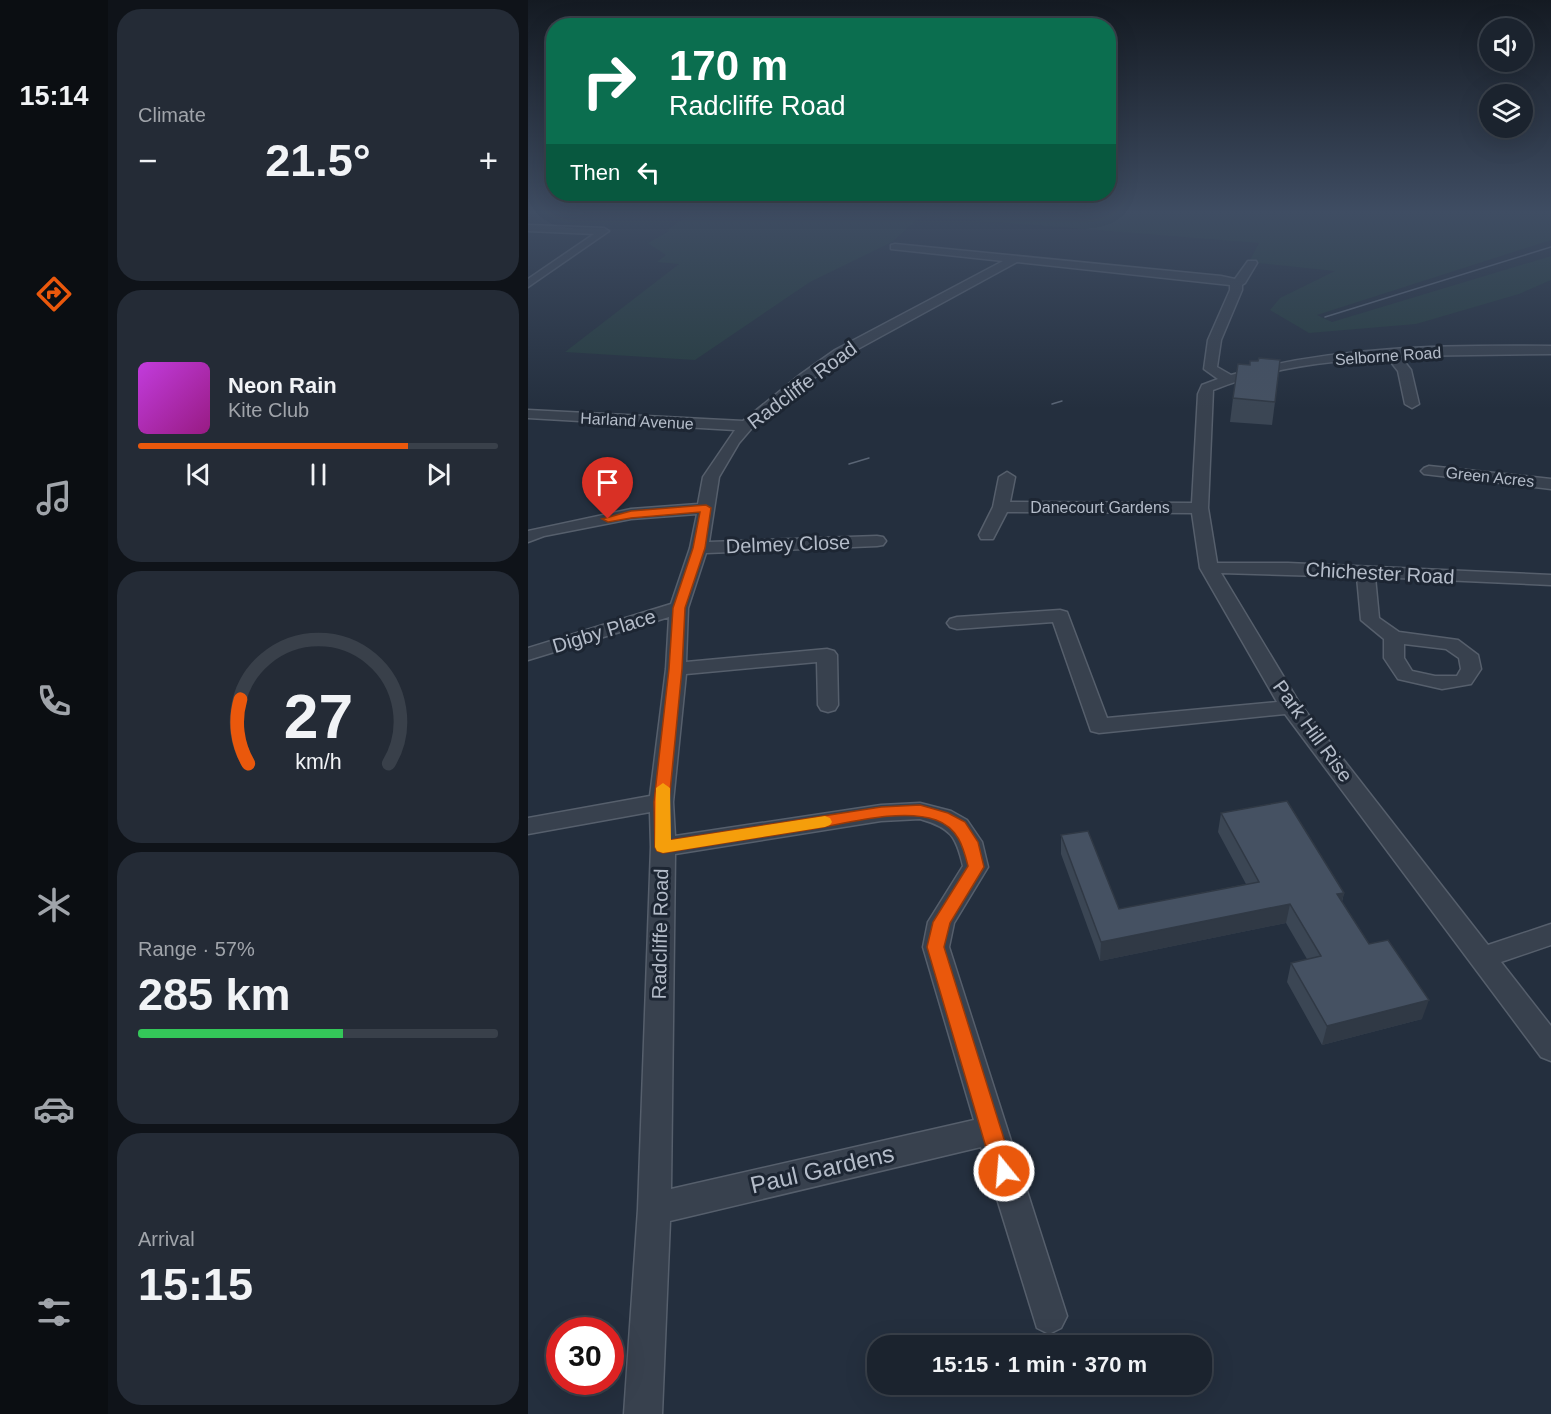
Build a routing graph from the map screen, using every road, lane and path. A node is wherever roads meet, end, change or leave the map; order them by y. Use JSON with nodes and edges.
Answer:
{"nodes":[{"id":1,"x":981,"y":277,"type":"edge"},
{"id":2,"x":1201,"y":277,"type":"edge"},
{"id":3,"x":1244,"y":277,"type":"edge"},
{"id":4,"x":1236,"y":283,"type":"junction"},
{"id":5,"x":1551,"y":350,"type":"edge"},
{"id":6,"x":1391,"y":354,"type":"junction"},
{"id":7,"x":1228,"y":379,"type":"junction"},
{"id":8,"x":1412,"y":404,"type":"dead end"},
{"id":9,"x":528,"y":414,"type":"edge"},
{"id":10,"x":746,"y":426,"type":"junction"},
{"id":11,"x":1429,"y":471,"type":"dead end"},
{"id":12,"x":1007,"y":477,"type":"dead end"},
{"id":13,"x":1551,"y":484,"type":"edge"},
{"id":14,"x":1001,"y":507,"type":"junction"},
{"id":15,"x":706,"y":508,"type":"junction"},
{"id":16,"x":1200,"y":508,"type":"junction"},
{"id":17,"x":987,"y":535,"type":"dead end"},
{"id":18,"x":528,"y":537,"type":"edge"},
{"id":19,"x":877,"y":541,"type":"dead end"},
{"id":20,"x":699,"y":548,"type":"junction"},
{"id":21,"x":1209,"y":568,"type":"junction"},
{"id":22,"x":1366,"y":573,"type":"junction"},
{"id":23,"x":1551,"y":580,"type":"edge"},
{"id":24,"x":679,"y":608,"type":"junction"},
{"id":25,"x":957,"y":623,"type":"dead end"},
{"id":26,"x":1394,"y":637,"type":"dead end"},
{"id":27,"x":528,"y":654,"type":"edge"},
{"id":28,"x":676,"y":669,"type":"junction"},
{"id":29,"x":828,"y":705,"type":"dead end"},
{"id":30,"x":1291,"y":707,"type":"junction"},
{"id":31,"x":662,"y":802,"type":"junction"},
{"id":32,"x":528,"y":826,"type":"edge"},
{"id":33,"x":663,"y":847,"type":"junction"},
{"id":34,"x":1551,"y":934,"type":"edge"},
{"id":35,"x":1483,"y":957,"type":"junction"},
{"id":36,"x":1551,"y":1048,"type":"edge"},
{"id":37,"x":991,"y":1130,"type":"junction"},
{"id":38,"x":654,"y":1209,"type":"junction"},
{"id":39,"x":1049,"y":1316,"type":"dead end"},
{"id":40,"x":643,"y":1414,"type":"edge"}],
"edges":[{"from":1,"to":10,"type":"street","name":"Radcliffe Road"},
{"from":2,"to":4,"type":"street"},
{"from":3,"to":4,"type":"street"},
{"from":4,"to":7,"type":"street"},
{"from":5,"to":6,"type":"street","name":"Selborne Road"},
{"from":6,"to":7,"type":"street","name":"Selborne Road"},
{"from":6,"to":8,"type":"street"},
{"from":7,"to":16,"type":"street","name":"Park Hill Rise"},
{"from":9,"to":10,"type":"street","name":"Harland Avenue"},
{"from":10,"to":15,"type":"street","name":"Radcliffe Road"},
{"from":11,"to":13,"type":"street","name":"Green Acres"},
{"from":12,"to":14,"type":"street","name":"Danecourt Gardens"},
{"from":14,"to":16,"type":"street","name":"Danecourt Gardens"},
{"from":14,"to":17,"type":"street","name":"Danecourt Gardens"},
{"from":15,"to":18,"type":"street"},
{"from":15,"to":20,"type":"street","name":"Radcliffe Road"},
{"from":16,"to":21,"type":"street","name":"Park Hill Rise"},
{"from":19,"to":20,"type":"street","name":"Delmey Close"},
{"from":20,"to":24,"type":"street","name":"Radcliffe Road"},
{"from":21,"to":22,"type":"street","name":"Chichester Road"},
{"from":21,"to":30,"type":"street","name":"Park Hill Rise"},
{"from":22,"to":23,"type":"street","name":"Chichester Road"},
{"from":22,"to":26,"type":"street"},
{"from":24,"to":27,"type":"street","name":"Digby Place"},
{"from":24,"to":28,"type":"street","name":"Radcliffe Road"},
{"from":25,"to":30,"type":"street"},
{"from":28,"to":29,"type":"street"},
{"from":28,"to":31,"type":"street","name":"Radcliffe Road"},
{"from":30,"to":35,"type":"street","name":"Park Hill Rise"},
{"from":31,"to":32,"type":"street"},
{"from":31,"to":33,"type":"street","name":"Radcliffe Road"},
{"from":33,"to":37,"type":"street"},
{"from":33,"to":38,"type":"street","name":"Radcliffe Road"},
{"from":34,"to":35,"type":"street"},
{"from":35,"to":36,"type":"street","name":"Park Hill Rise"},
{"from":37,"to":38,"type":"street","name":"Paul Gardens"},
{"from":37,"to":39,"type":"street"},
{"from":38,"to":40,"type":"street","name":"Radcliffe Road"}]}
